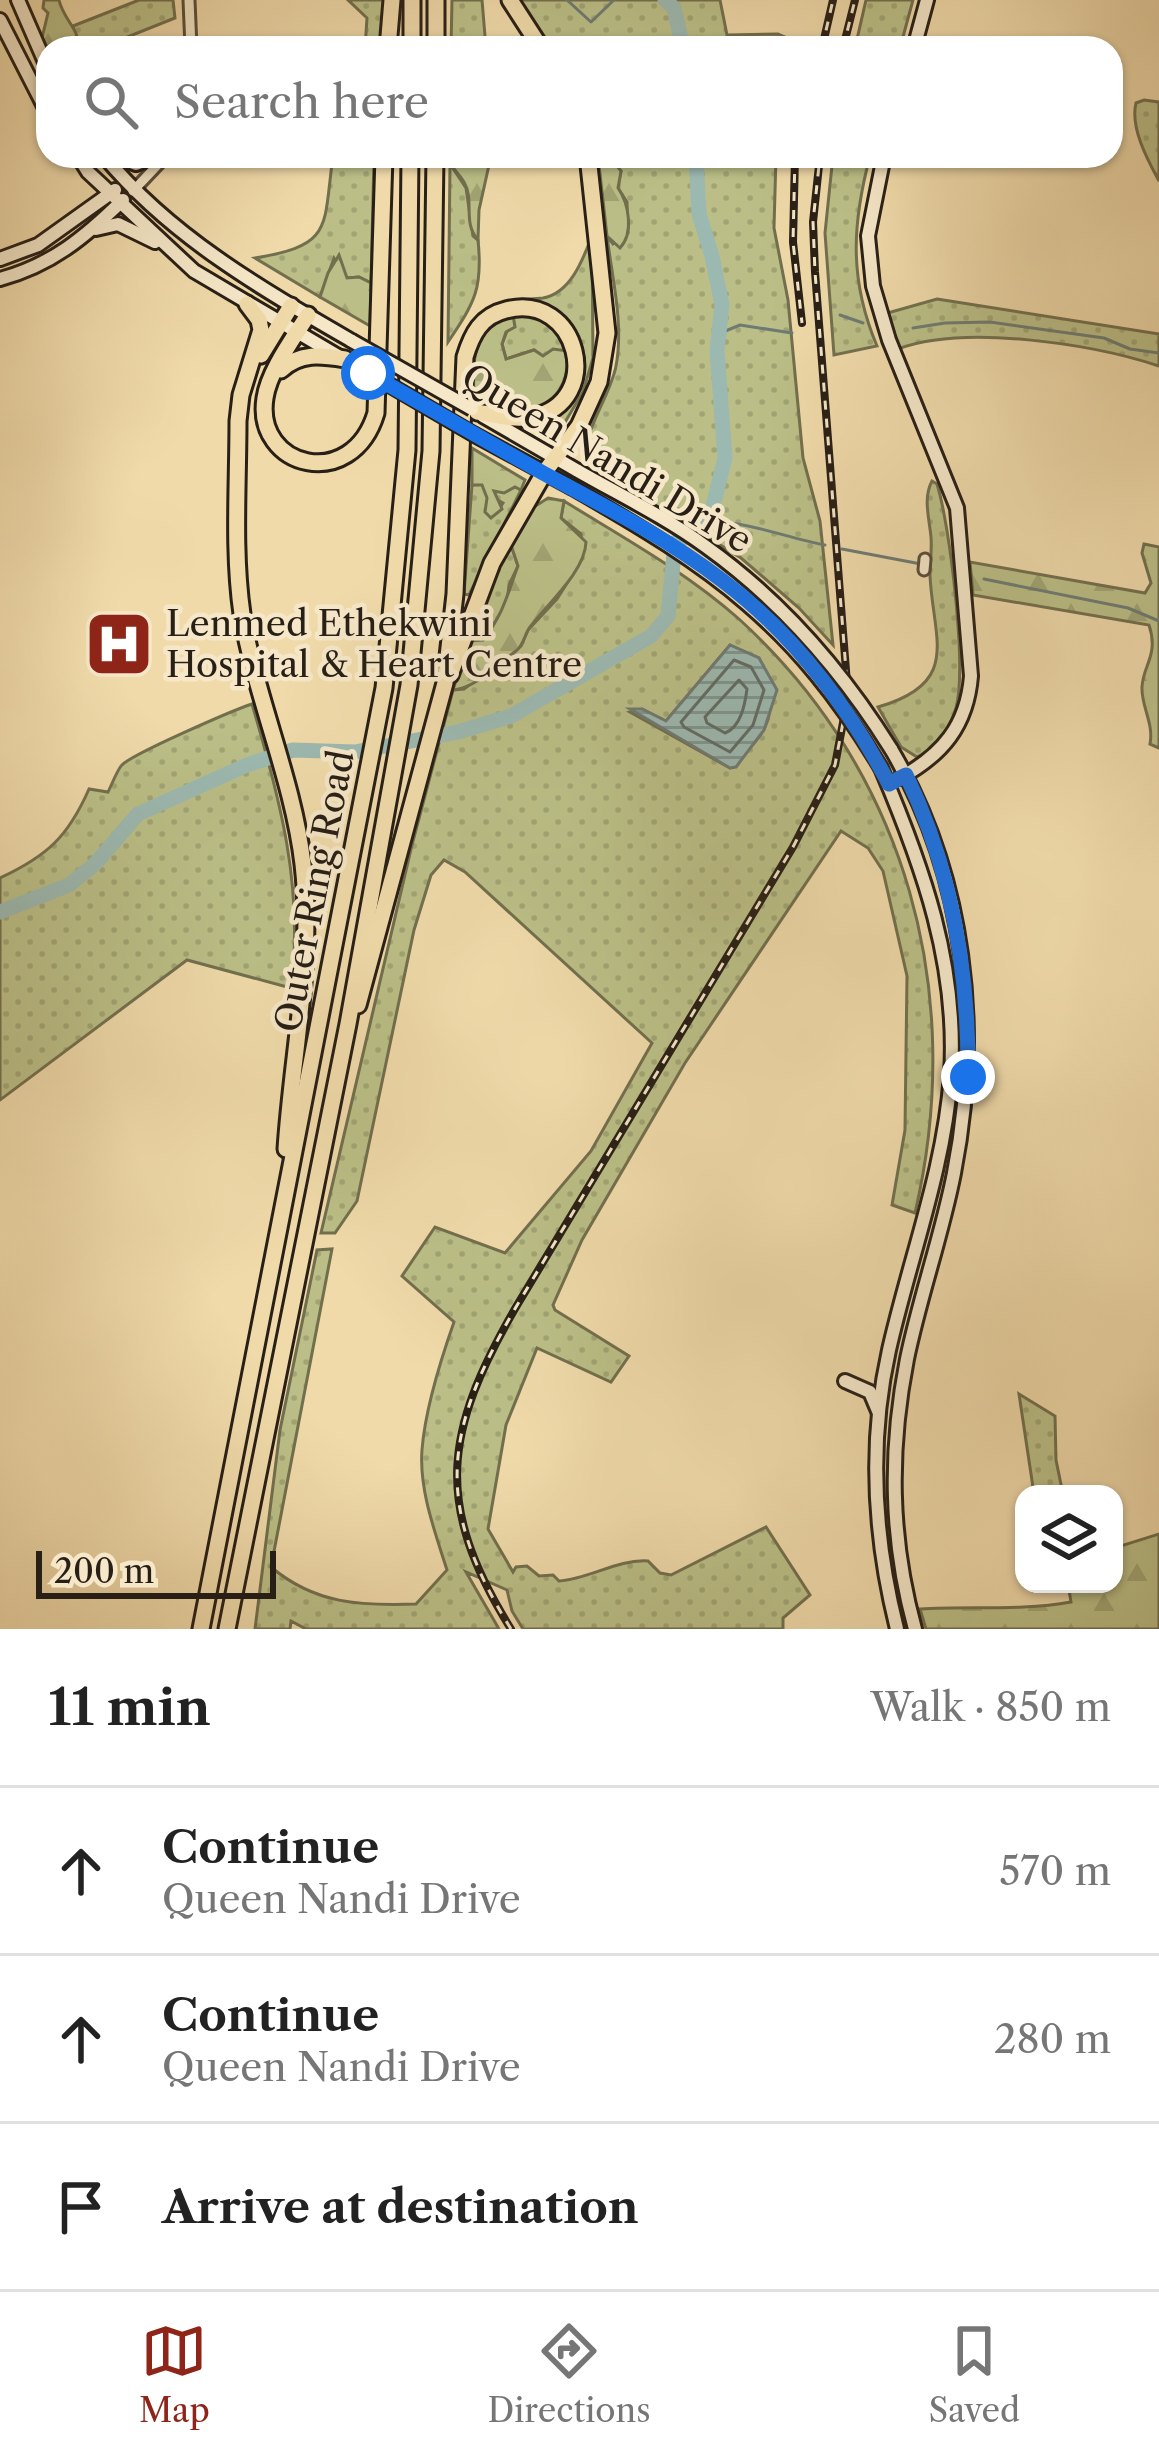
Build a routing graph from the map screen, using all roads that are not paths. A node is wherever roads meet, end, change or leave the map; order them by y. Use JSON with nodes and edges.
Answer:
{"nodes":[{"id":1,"x":18,"y":0,"type":"edge"},
{"id":2,"x":188,"y":0,"type":"edge"},
{"id":3,"x":392,"y":0,"type":"edge"},
{"id":4,"x":412,"y":0,"type":"edge"},
{"id":5,"x":436,"y":0,"type":"edge"},
{"id":6,"x":509,"y":0,"type":"edge"},
{"id":7,"x":927,"y":0,"type":"edge"},
{"id":8,"x":0,"y":20,"type":"edge"},
{"id":9,"x":190,"y":36,"type":"edge"},
{"id":10,"x":389,"y":36,"type":"edge"},
{"id":11,"x":412,"y":36,"type":"edge"},
{"id":12,"x":436,"y":36,"type":"edge"},
{"id":13,"x":533,"y":36,"type":"edge"},
{"id":14,"x":917,"y":36,"type":"edge"},
{"id":15,"x":36,"y":41,"type":"edge"},
{"id":16,"x":36,"y":90,"type":"edge"},
{"id":17,"x":85,"y":168,"type":"edge"},
{"id":18,"x":114,"y":168,"type":"edge"},
{"id":19,"x":141,"y":168,"type":"edge"},
{"id":20,"x":151,"y":168,"type":"edge"},
{"id":21,"x":384,"y":168,"type":"edge"},
{"id":22,"x":410,"y":168,"type":"edge"},
{"id":23,"x":435,"y":168,"type":"edge"},
{"id":24,"x":589,"y":168,"type":"edge"},
{"id":25,"x":882,"y":168,"type":"edge"},
{"id":26,"x":88,"y":172,"type":"junction"},
{"id":27,"x":129,"y":186,"type":"junction"},
{"id":28,"x":116,"y":199,"type":"junction"},
{"id":29,"x":85,"y":215,"type":"junction"},
{"id":30,"x":93,"y":230,"type":"junction"},
{"id":31,"x":162,"y":244,"type":"junction"},
{"id":32,"x":0,"y":259,"type":"edge"},
{"id":33,"x":0,"y":279,"type":"edge"},
{"id":34,"x":247,"y":304,"type":"junction"},
{"id":35,"x":291,"y":306,"type":"junction"},
{"id":36,"x":308,"y":315,"type":"junction"},
{"id":37,"x":280,"y":324,"type":"junction"},
{"id":38,"x":297,"y":333,"type":"junction"},
{"id":39,"x":348,"y":361,"type":"junction"},
{"id":40,"x":251,"y":366,"type":"junction"},
{"id":41,"x":273,"y":377,"type":"junction"},
{"id":42,"x":474,"y":410,"type":"junction"},
{"id":43,"x":556,"y":458,"type":"junction"},
{"id":44,"x":544,"y":473,"type":"junction"},
{"id":45,"x":574,"y":479,"type":"junction"},
{"id":46,"x":530,"y":497,"type":"junction"},
{"id":47,"x":443,"y":688,"type":"junction"},
{"id":48,"x":906,"y":775,"type":"junction"},
{"id":49,"x":889,"y":784,"type":"junction"},
{"id":50,"x":348,"y":1024,"type":"junction"},
{"id":51,"x":280,"y":1217,"type":"junction"},
{"id":52,"x":845,"y":1381,"type":"dead end"},
{"id":53,"x":879,"y":1412,"type":"junction"},
{"id":54,"x":201,"y":1629,"type":"edge"},
{"id":55,"x":226,"y":1629,"type":"edge"},
{"id":56,"x":898,"y":1629,"type":"edge"},
{"id":57,"x":915,"y":1629,"type":"edge"}],
"edges":[{"from":1,"to":15,"type":"main road"},
{"from":2,"to":9,"type":"street"},
{"from":3,"to":10,"type":"highway"},
{"from":4,"to":11,"type":"highway"},
{"from":5,"to":12,"type":"highway"},
{"from":6,"to":13,"type":"highway"},
{"from":7,"to":14,"type":"main road"},
{"from":8,"to":16,"type":"main road"},
{"from":17,"to":26,"type":"main road","name":"Queen Nandi Drive"},
{"from":18,"to":27,"type":"main road","name":"Queen Nandi Drive"},
{"from":19,"to":27,"type":"street"},
{"from":20,"to":27,"type":"street"},
{"from":21,"to":41,"type":"highway"},
{"from":22,"to":51,"type":"highway","name":"Outer Ring Road"},
{"from":23,"to":50,"type":"highway","name":"Outer Ring Road"},
{"from":24,"to":43,"type":"highway"},
{"from":25,"to":48,"type":"main road"},
{"from":26,"to":28,"type":"main road","name":"Queen Nandi Drive"},
{"from":26,"to":29,"type":"main road"},
{"from":27,"to":28,"type":"main road"},
{"from":27,"to":35,"type":"main road","name":"Queen Nandi Drive"},
{"from":28,"to":29,"type":"main road"},
{"from":28,"to":30,"type":"main road"},
{"from":28,"to":31,"type":"main road","name":"Queen Nandi Drive"},
{"from":29,"to":32,"type":"main road"},
{"from":30,"to":31,"type":"main road"},
{"from":30,"to":33,"type":"main road"},
{"from":31,"to":34,"type":"main road","name":"Queen Nandi Drive"},
{"from":34,"to":37,"type":"main road","name":"Queen Nandi Drive"},
{"from":34,"to":40,"type":"highway"},
{"from":35,"to":36,"type":"main road","name":"Queen Nandi Drive"},
{"from":35,"to":37,"type":"highway"},
{"from":36,"to":38,"type":"highway"},
{"from":36,"to":42,"type":"main road","name":"Queen Nandi Drive","bridge":true},
{"from":37,"to":38,"type":"main road","name":"Queen Nandi Drive"},
{"from":37,"to":40,"type":"highway"},
{"from":38,"to":39,"type":"main road","name":"Queen Nandi Drive"},
{"from":38,"to":41,"type":"highway"},
{"from":39,"to":41,"type":"highway"},
{"from":39,"to":44,"type":"main road","name":"Queen Nandi Drive","bridge":true},
{"from":40,"to":51,"type":"highway"},
{"from":42,"to":43,"type":"main road","name":"Queen Nandi Drive"},
{"from":42,"to":47,"type":"highway"},
{"from":43,"to":44,"type":"highway"},
{"from":43,"to":45,"type":"main road","name":"Queen Nandi Drive"},
{"from":44,"to":45,"type":"main road","name":"Queen Nandi Drive"},
{"from":44,"to":46,"type":"highway"},
{"from":45,"to":46,"type":"highway"},
{"from":45,"to":48,"type":"main road","name":"Queen Nandi Drive","bridge":true},
{"from":45,"to":49,"type":"main road","name":"Queen Nandi Drive","bridge":true},
{"from":46,"to":47,"type":"highway"},
{"from":47,"to":50,"type":"highway"},
{"from":48,"to":49,"type":"main road"},
{"from":48,"to":57,"type":"main road","name":"Queen Nandi Drive"},
{"from":49,"to":53,"type":"main road","name":"Queen Nandi Drive"},
{"from":50,"to":55,"type":"highway","name":"Outer Ring Road"},
{"from":51,"to":54,"type":"highway","name":"Outer Ring Road"},
{"from":52,"to":53,"type":"main road"},
{"from":53,"to":56,"type":"main road","name":"Queen Nandi Drive"}]}
